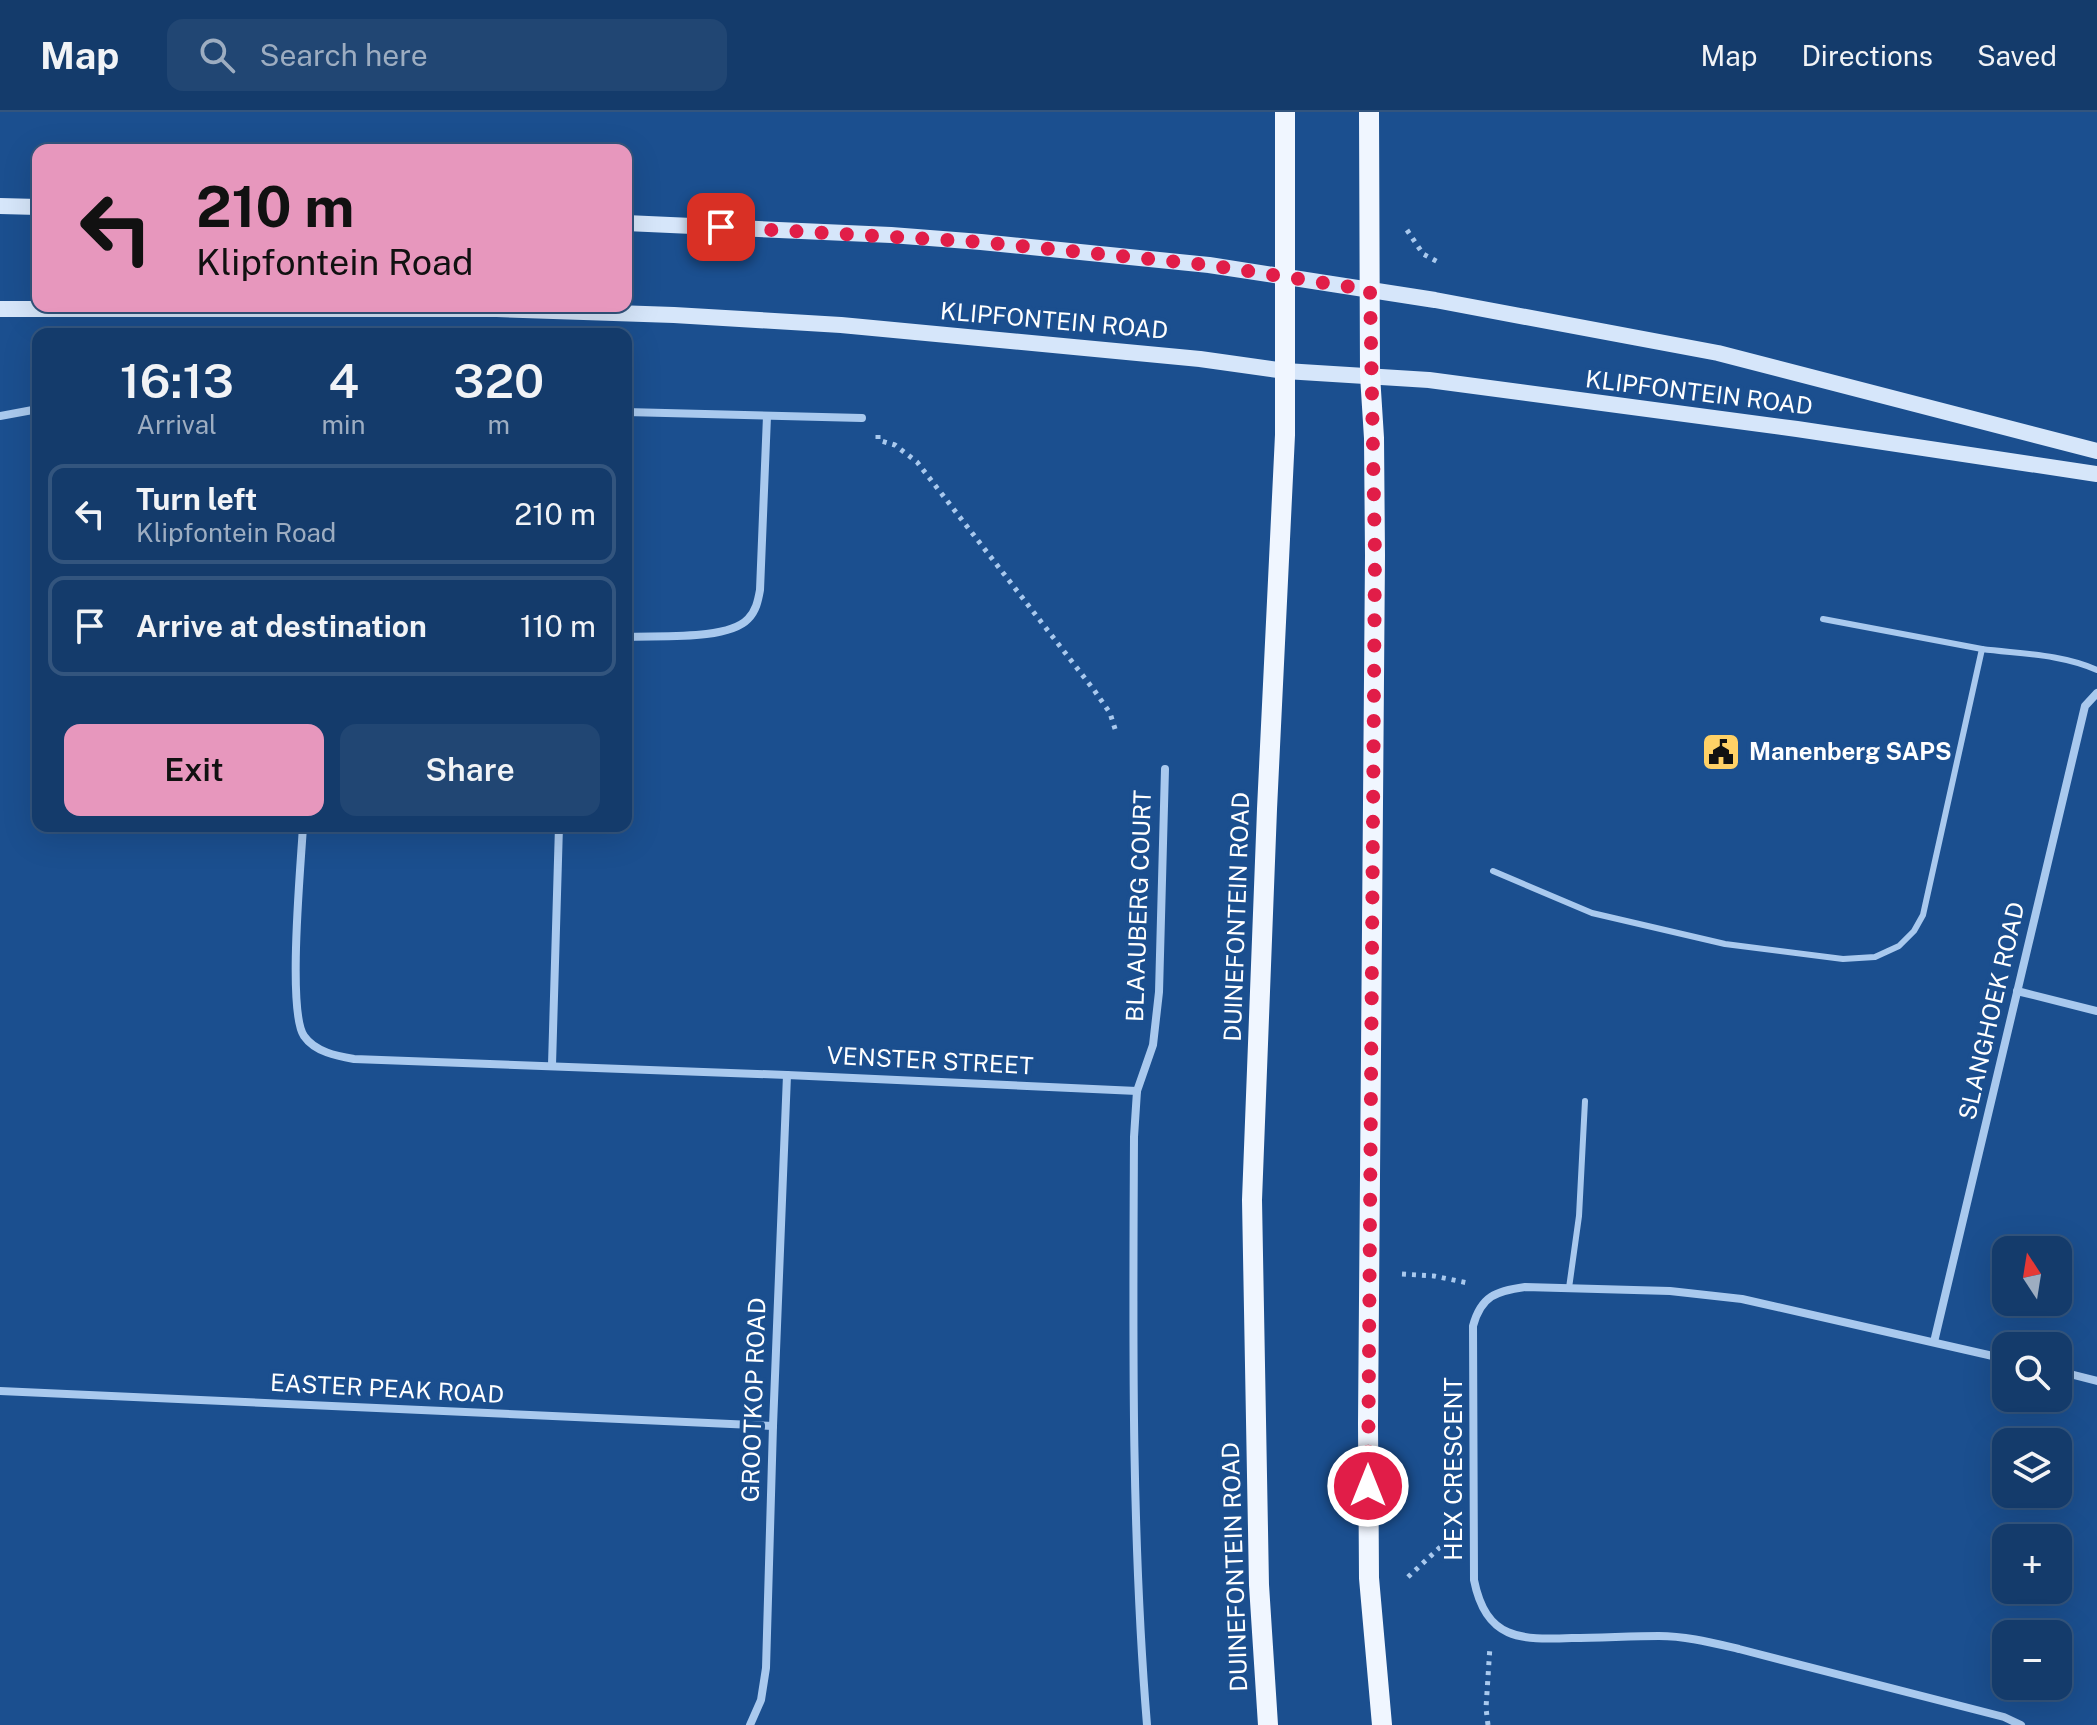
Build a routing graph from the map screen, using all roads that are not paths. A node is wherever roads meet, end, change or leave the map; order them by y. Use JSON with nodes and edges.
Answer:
{"nodes":[{"id":1,"x":1285,"y":112,"type":"edge"},
{"id":2,"x":1369,"y":112,"type":"edge"},
{"id":3,"x":0,"y":206,"type":"edge"},
{"id":4,"x":32,"y":207,"type":"edge"},
{"id":5,"x":632,"y":223,"type":"edge"},
{"id":6,"x":1283,"y":278,"type":"junction"},
{"id":7,"x":1370,"y":290,"type":"junction"},
{"id":8,"x":0,"y":309,"type":"edge"},
{"id":9,"x":32,"y":309,"type":"edge"},
{"id":10,"x":586,"y":312,"type":"edge"},
{"id":11,"x":1285,"y":371,"type":"junction"},
{"id":12,"x":1370,"y":375,"type":"junction"},
{"id":13,"x":32,"y":410,"type":"edge"},
{"id":14,"x":632,"y":412,"type":"edge"},
{"id":15,"x":0,"y":416,"type":"edge"},
{"id":16,"x":767,"y":416,"type":"junction"},
{"id":17,"x":862,"y":418,"type":"dead end"},
{"id":18,"x":2097,"y":451,"type":"edge"},
{"id":19,"x":2097,"y":474,"type":"edge"},
{"id":20,"x":1823,"y":619,"type":"dead end"},
{"id":21,"x":632,"y":637,"type":"edge"},
{"id":22,"x":1982,"y":649,"type":"junction"},
{"id":23,"x":2097,"y":670,"type":"edge"},
{"id":24,"x":2097,"y":693,"type":"edge"},
{"id":25,"x":1165,"y":769,"type":"dead end"},
{"id":26,"x":303,"y":832,"type":"edge"},
{"id":27,"x":559,"y":832,"type":"edge"},
{"id":28,"x":1493,"y":871,"type":"dead end"},
{"id":29,"x":2017,"y":991,"type":"junction"},
{"id":30,"x":2097,"y":1011,"type":"edge"},
{"id":31,"x":552,"y":1065,"type":"junction"},
{"id":32,"x":787,"y":1075,"type":"junction"},
{"id":33,"x":1137,"y":1091,"type":"junction"},
{"id":34,"x":1585,"y":1101,"type":"dead end"},
{"id":35,"x":1569,"y":1288,"type":"junction"},
{"id":36,"x":1934,"y":1342,"type":"junction"},
{"id":37,"x":1992,"y":1356,"type":"edge"},
{"id":38,"x":2072,"y":1375,"type":"edge"},
{"id":39,"x":2097,"y":1381,"type":"edge"},
{"id":40,"x":0,"y":1391,"type":"edge"},
{"id":41,"x":773,"y":1426,"type":"junction"},
{"id":42,"x":750,"y":1725,"type":"edge"},
{"id":43,"x":1147,"y":1725,"type":"edge"},
{"id":44,"x":1268,"y":1725,"type":"edge"},
{"id":45,"x":1382,"y":1725,"type":"edge"},
{"id":46,"x":2021,"y":1725,"type":"edge"}],
"edges":[{"from":1,"to":6,"type":"main road","name":"DUINEFONTEIN ROAD"},
{"from":2,"to":7,"type":"main road"},
{"from":3,"to":4,"type":"main road"},
{"from":5,"to":6,"type":"main road","name":"KLIPFONTEIN ROAD"},
{"from":6,"to":7,"type":"main road","name":"KLIPFONTEIN ROAD"},
{"from":6,"to":11,"type":"main road","name":"DUINEFONTEIN ROAD"},
{"from":7,"to":12,"type":"main road"},
{"from":7,"to":18,"type":"main road","name":"KLIPFONTEIN ROAD"},
{"from":8,"to":9,"type":"main road","name":"KLIPFONTEIN ROAD"},
{"from":10,"to":11,"type":"main road","name":"KLIPFONTEIN ROAD"},
{"from":11,"to":12,"type":"main road","name":"KLIPFONTEIN ROAD"},
{"from":11,"to":44,"type":"main road","name":"DUINEFONTEIN ROAD"},
{"from":12,"to":19,"type":"main road","name":"KLIPFONTEIN ROAD"},
{"from":12,"to":45,"type":"main road"},
{"from":13,"to":15,"type":"street"},
{"from":14,"to":16,"type":"street"},
{"from":16,"to":17,"type":"street"},
{"from":16,"to":21,"type":"street"},
{"from":20,"to":22,"type":"lane"},
{"from":22,"to":23,"type":"lane"},
{"from":22,"to":28,"type":"lane"},
{"from":24,"to":29,"type":"street","name":"SLANGHOEK ROAD"},
{"from":25,"to":33,"type":"street","name":"BLAAUBERG COURT"},
{"from":26,"to":31,"type":"street","name":"VENSTER STREET"},
{"from":27,"to":31,"type":"street"},
{"from":29,"to":30,"type":"street"},
{"from":29,"to":36,"type":"street","name":"SLANGHOEK ROAD"},
{"from":31,"to":32,"type":"street","name":"VENSTER STREET"},
{"from":32,"to":33,"type":"street","name":"VENSTER STREET"},
{"from":32,"to":41,"type":"street","name":"GROOTKOP ROAD"},
{"from":33,"to":43,"type":"street"},
{"from":34,"to":35,"type":"lane"},
{"from":35,"to":36,"type":"street","name":"HEX CRESCENT"},
{"from":35,"to":46,"type":"street","name":"HEX CRESCENT"},
{"from":36,"to":37,"type":"street","name":"HEX CRESCENT"},
{"from":38,"to":39,"type":"street"},
{"from":40,"to":41,"type":"street","name":"EASTER PEAK ROAD"},
{"from":41,"to":42,"type":"street","name":"GROOTKOP ROAD"}]}
